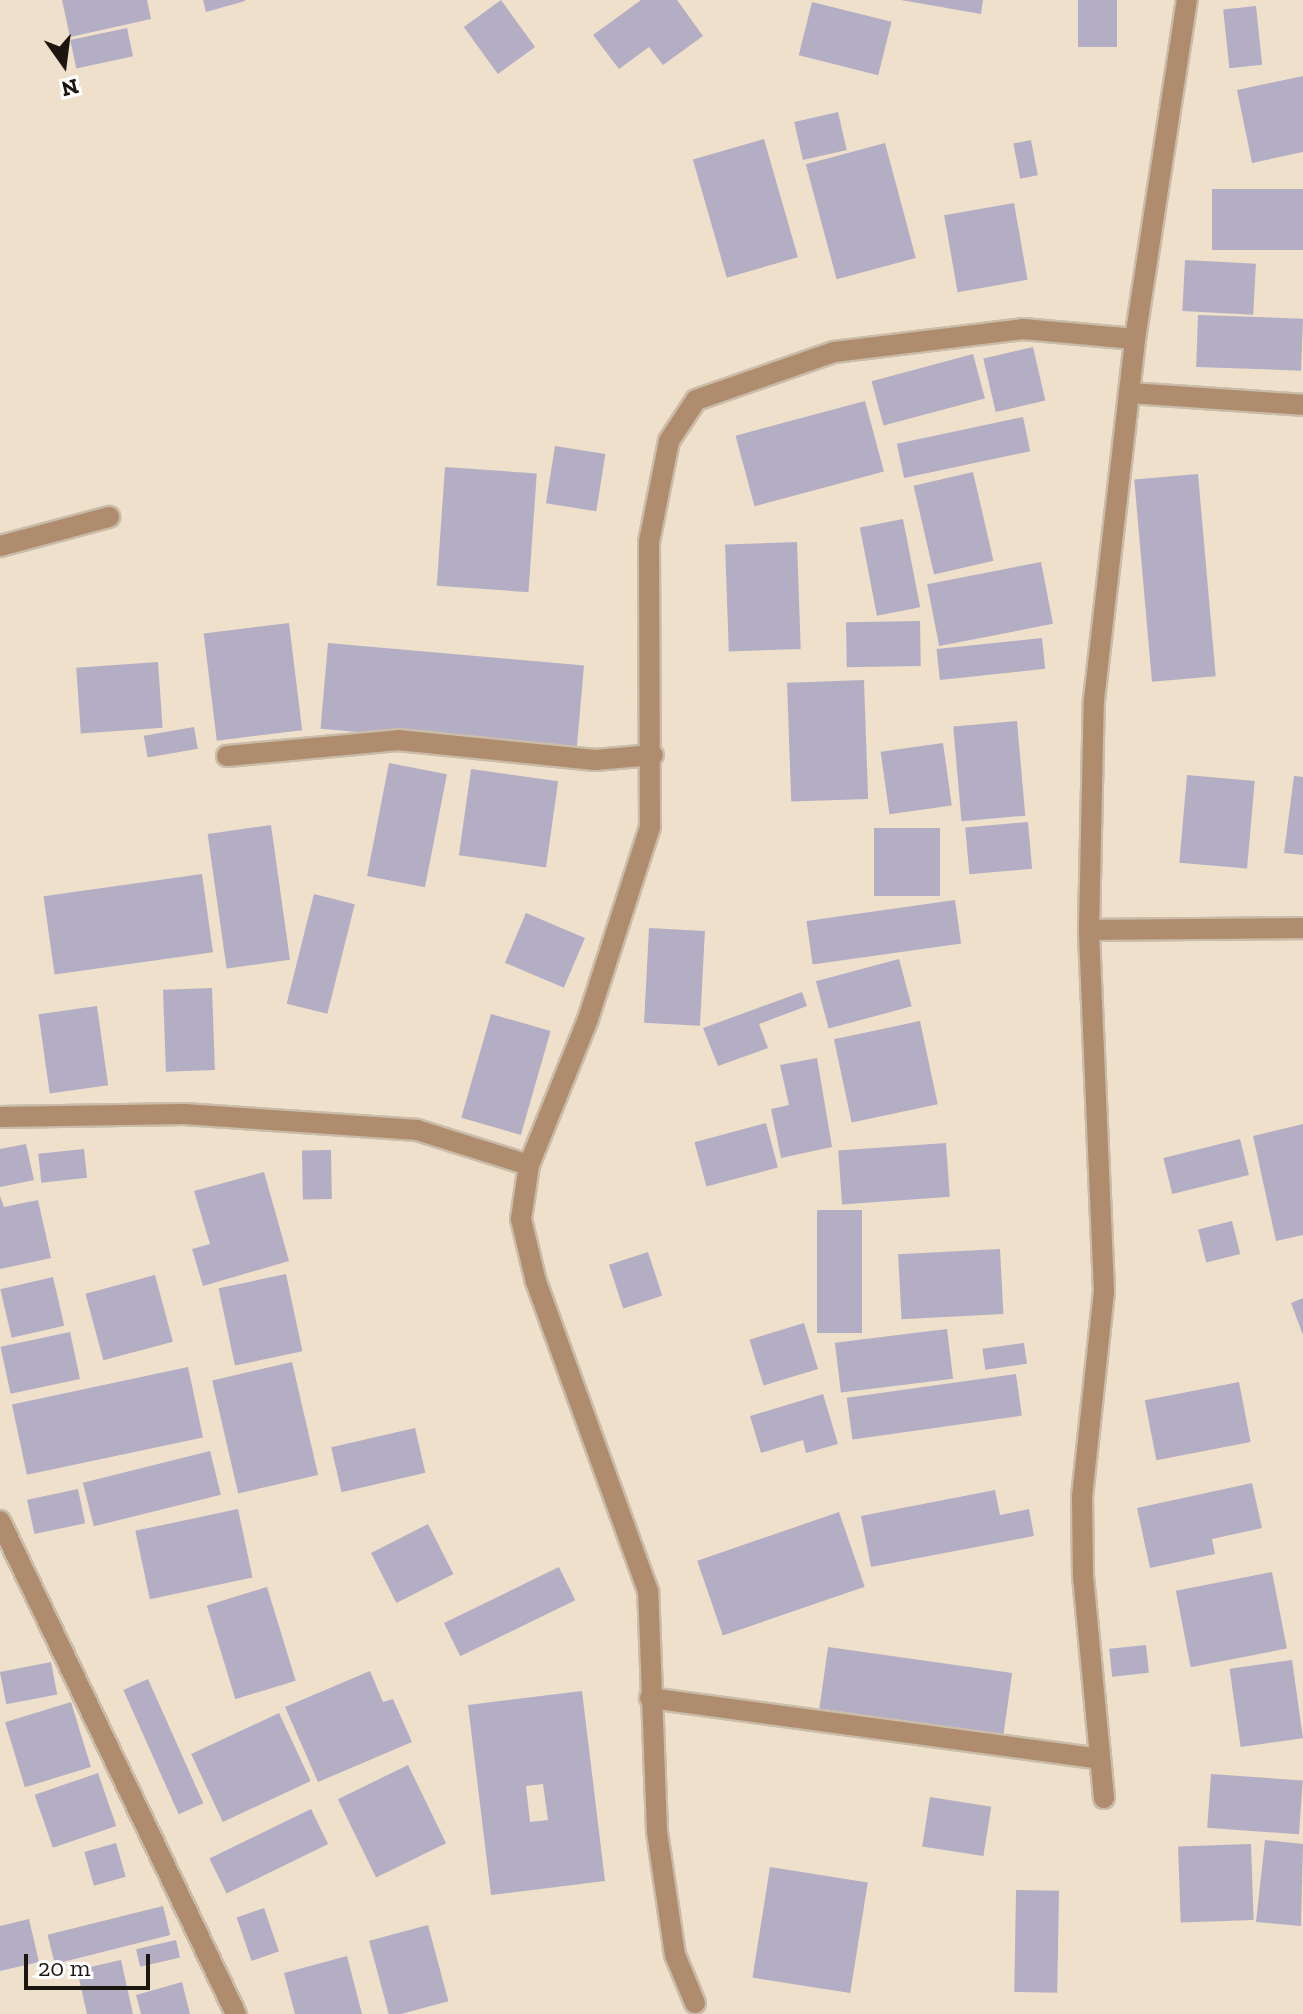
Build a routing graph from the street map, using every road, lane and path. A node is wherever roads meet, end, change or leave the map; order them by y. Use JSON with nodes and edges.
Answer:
{"nodes":[{"id":1,"x":1187,"y":0,"type":"edge"},
{"id":2,"x":1135,"y":339,"type":"junction"},
{"id":3,"x":1129,"y":393,"type":"junction"},
{"id":4,"x":1303,"y":405,"type":"edge"},
{"id":5,"x":109,"y":517,"type":"dead end"},
{"id":6,"x":0,"y":546,"type":"edge"},
{"id":7,"x":653,"y":755,"type":"junction"},
{"id":8,"x":227,"y":756,"type":"dead end"},
{"id":9,"x":1303,"y":928,"type":"edge"},
{"id":10,"x":1089,"y":930,"type":"junction"},
{"id":11,"x":0,"y":1117,"type":"edge"},
{"id":12,"x":529,"y":1165,"type":"junction"},
{"id":13,"x":0,"y":1521,"type":"edge"},
{"id":14,"x":650,"y":1698,"type":"junction"},
{"id":15,"x":1094,"y":1758,"type":"junction"},
{"id":16,"x":1104,"y":1798,"type":"dead end"},
{"id":17,"x":695,"y":2003,"type":"dead end"},
{"id":18,"x":236,"y":2014,"type":"edge"}],
"edges":[{"from":1,"to":2,"type":"street"},
{"from":2,"to":3,"type":"street"},
{"from":2,"to":7,"type":"street"},
{"from":3,"to":4,"type":"street"},
{"from":3,"to":10,"type":"street"},
{"from":5,"to":6,"type":"street"},
{"from":7,"to":8,"type":"street"},
{"from":7,"to":12,"type":"street"},
{"from":9,"to":10,"type":"street"},
{"from":10,"to":15,"type":"street"},
{"from":11,"to":12,"type":"street"},
{"from":12,"to":14,"type":"street"},
{"from":13,"to":18,"type":"street"},
{"from":14,"to":15,"type":"street"},
{"from":14,"to":17,"type":"street"},
{"from":15,"to":16,"type":"street"}]}
